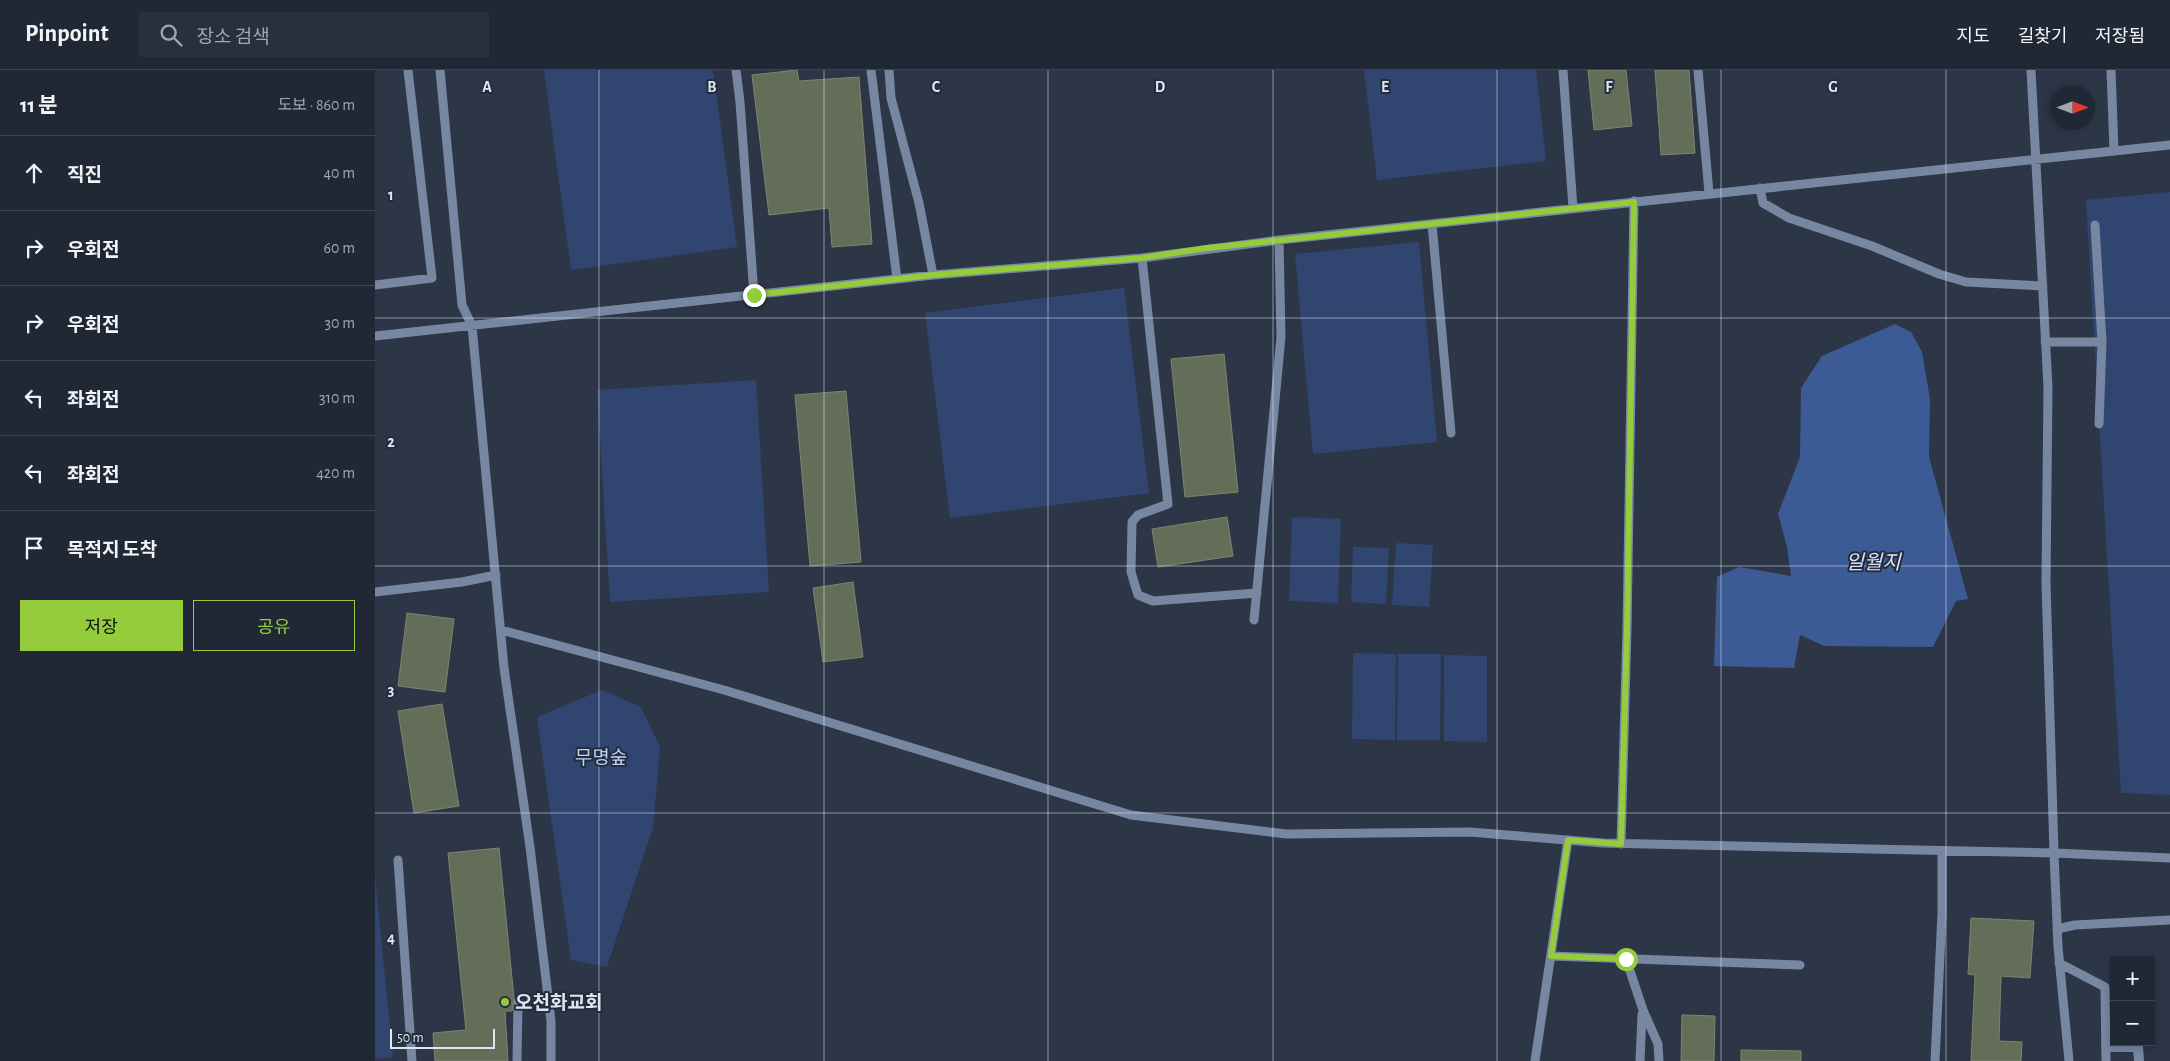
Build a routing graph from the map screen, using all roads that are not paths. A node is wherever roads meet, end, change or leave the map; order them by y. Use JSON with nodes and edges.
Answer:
{"nodes":[{"id":1,"x":408,"y":70,"type":"edge"},
{"id":2,"x":441,"y":70,"type":"edge"},
{"id":3,"x":736,"y":70,"type":"edge"},
{"id":4,"x":871,"y":70,"type":"edge"},
{"id":5,"x":889,"y":70,"type":"edge"},
{"id":6,"x":1563,"y":70,"type":"edge"},
{"id":7,"x":1698,"y":70,"type":"edge"},
{"id":8,"x":2031,"y":70,"type":"edge"},
{"id":9,"x":2111,"y":70,"type":"edge"},
{"id":10,"x":2170,"y":145,"type":"edge"},
{"id":11,"x":2114,"y":151,"type":"junction"},
{"id":12,"x":2036,"y":158,"type":"junction"},
{"id":13,"x":1760,"y":188,"type":"junction"},
{"id":14,"x":1709,"y":193,"type":"junction"},
{"id":15,"x":1634,"y":202,"type":"junction"},
{"id":16,"x":1573,"y":208,"type":"junction"},
{"id":17,"x":1431,"y":224,"type":"junction"},
{"id":18,"x":2095,"y":225,"type":"dead end"},
{"id":19,"x":1279,"y":240,"type":"junction"},
{"id":20,"x":1142,"y":258,"type":"junction"},
{"id":21,"x":933,"y":275,"type":"junction"},
{"id":22,"x":897,"y":279,"type":"junction"},
{"id":23,"x":375,"y":285,"type":"edge"},
{"id":24,"x":2043,"y":286,"type":"junction"},
{"id":25,"x":754,"y":295,"type":"junction"},
{"id":26,"x":472,"y":326,"type":"junction"},
{"id":27,"x":375,"y":336,"type":"edge"},
{"id":28,"x":2045,"y":342,"type":"junction"},
{"id":29,"x":2102,"y":342,"type":"junction"},
{"id":30,"x":2099,"y":424,"type":"dead end"},
{"id":31,"x":1451,"y":433,"type":"dead end"},
{"id":32,"x":496,"y":575,"type":"junction"},
{"id":33,"x":375,"y":592,"type":"edge"},
{"id":34,"x":1257,"y":593,"type":"junction"},
{"id":35,"x":1254,"y":620,"type":"dead end"},
{"id":36,"x":501,"y":630,"type":"junction"},
{"id":37,"x":1568,"y":840,"type":"junction"},
{"id":38,"x":1621,"y":844,"type":"junction"},
{"id":39,"x":1942,"y":851,"type":"junction"},
{"id":40,"x":2054,"y":853,"type":"junction"},
{"id":41,"x":2170,"y":858,"type":"edge"},
{"id":42,"x":398,"y":860,"type":"dead end"},
{"id":43,"x":2170,"y":920,"type":"edge"},
{"id":44,"x":2057,"y":929,"type":"junction"},
{"id":45,"x":1551,"y":956,"type":"junction"},
{"id":46,"x":1626,"y":959,"type":"junction"},
{"id":47,"x":2059,"y":962,"type":"junction"},
{"id":48,"x":1800,"y":965,"type":"dead end"},
{"id":49,"x":517,"y":1002,"type":"dead end"},
{"id":50,"x":1643,"y":1010,"type":"junction"},
{"id":51,"x":2106,"y":1047,"type":"junction"},
{"id":52,"x":412,"y":1061,"type":"edge"},
{"id":53,"x":517,"y":1061,"type":"edge"},
{"id":54,"x":551,"y":1061,"type":"edge"},
{"id":55,"x":1535,"y":1061,"type":"edge"},
{"id":56,"x":1640,"y":1061,"type":"edge"},
{"id":57,"x":1659,"y":1061,"type":"edge"},
{"id":58,"x":1935,"y":1061,"type":"edge"},
{"id":59,"x":2069,"y":1061,"type":"edge"},
{"id":60,"x":2107,"y":1061,"type":"edge"},
{"id":61,"x":2139,"y":1061,"type":"edge"}],
"edges":[{"from":1,"to":23,"type":"lane"},
{"from":2,"to":26,"type":"lane"},
{"from":3,"to":25,"type":"lane"},
{"from":4,"to":22,"type":"lane"},
{"from":5,"to":21,"type":"lane"},
{"from":6,"to":16,"type":"lane"},
{"from":7,"to":14,"type":"lane"},
{"from":8,"to":12,"type":"lane"},
{"from":9,"to":11,"type":"lane"},
{"from":10,"to":11,"type":"lane"},
{"from":11,"to":12,"type":"lane"},
{"from":12,"to":13,"type":"lane"},
{"from":12,"to":24,"type":"lane"},
{"from":13,"to":14,"type":"lane"},
{"from":13,"to":24,"type":"lane"},
{"from":14,"to":15,"type":"lane"},
{"from":15,"to":16,"type":"lane"},
{"from":15,"to":38,"type":"lane"},
{"from":16,"to":17,"type":"lane"},
{"from":17,"to":19,"type":"lane"},
{"from":17,"to":31,"type":"lane"},
{"from":18,"to":29,"type":"lane"},
{"from":19,"to":20,"type":"lane"},
{"from":19,"to":34,"type":"lane"},
{"from":20,"to":21,"type":"lane"},
{"from":20,"to":34,"type":"lane"},
{"from":21,"to":22,"type":"lane"},
{"from":22,"to":25,"type":"lane"},
{"from":24,"to":28,"type":"lane"},
{"from":25,"to":26,"type":"lane"},
{"from":26,"to":27,"type":"lane"},
{"from":26,"to":32,"type":"lane"},
{"from":28,"to":29,"type":"lane"},
{"from":28,"to":40,"type":"lane"},
{"from":29,"to":30,"type":"lane"},
{"from":32,"to":33,"type":"lane"},
{"from":32,"to":36,"type":"lane"},
{"from":34,"to":35,"type":"lane"},
{"from":36,"to":37,"type":"lane"},
{"from":36,"to":54,"type":"lane"},
{"from":37,"to":38,"type":"lane"},
{"from":37,"to":45,"type":"lane"},
{"from":38,"to":39,"type":"lane"},
{"from":39,"to":40,"type":"lane"},
{"from":39,"to":58,"type":"lane"},
{"from":40,"to":41,"type":"lane"},
{"from":40,"to":44,"type":"lane"},
{"from":42,"to":52,"type":"lane"},
{"from":43,"to":44,"type":"lane"},
{"from":44,"to":47,"type":"lane"},
{"from":45,"to":46,"type":"lane"},
{"from":45,"to":55,"type":"lane"},
{"from":46,"to":48,"type":"lane"},
{"from":46,"to":50,"type":"lane"},
{"from":47,"to":51,"type":"lane"},
{"from":47,"to":59,"type":"lane"},
{"from":49,"to":53,"type":"lane"},
{"from":50,"to":56,"type":"lane"},
{"from":50,"to":57,"type":"lane"},
{"from":51,"to":60,"type":"lane"},
{"from":51,"to":61,"type":"street"}]}
